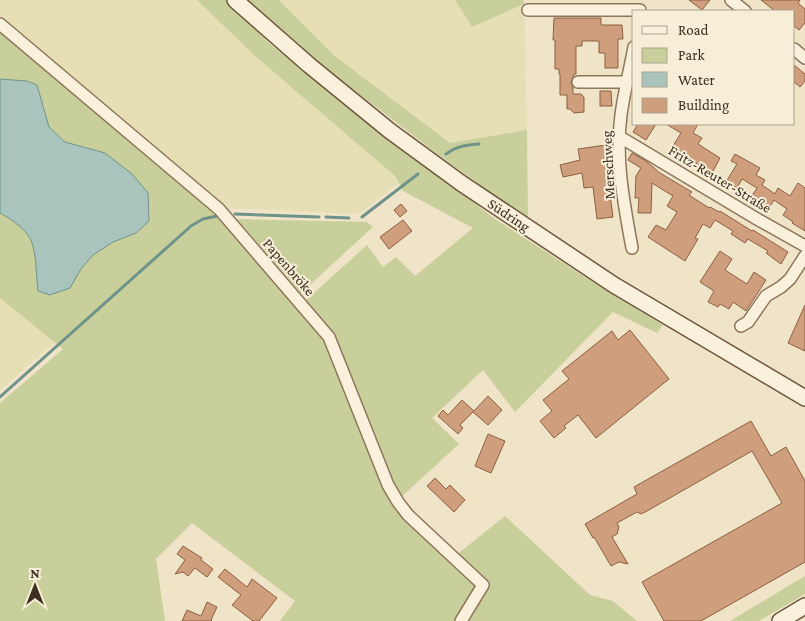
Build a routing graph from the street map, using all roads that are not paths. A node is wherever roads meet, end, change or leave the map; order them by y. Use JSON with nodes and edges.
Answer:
{"nodes":[{"id":1,"x":235,"y":0,"type":"edge"},
{"id":2,"x":731,"y":0,"type":"edge"},
{"id":3,"x":641,"y":7,"type":"edge"},
{"id":4,"x":528,"y":10,"type":"dead end"},
{"id":5,"x":744,"y":10,"type":"edge"},
{"id":6,"x":0,"y":24,"type":"edge"},
{"id":7,"x":795,"y":50,"type":"edge"},
{"id":8,"x":805,"y":58,"type":"edge"},
{"id":9,"x":632,"y":59,"type":"edge"},
{"id":10,"x":578,"y":82,"type":"dead end"},
{"id":11,"x":628,"y":82,"type":"junction"},
{"id":12,"x":620,"y":137,"type":"junction"},
{"id":13,"x":805,"y":246,"type":"edge"},
{"id":14,"x":632,"y":248,"type":"dead end"},
{"id":15,"x":805,"y":256,"type":"edge"},
{"id":16,"x":741,"y":326,"type":"dead end"},
{"id":17,"x":805,"y":398,"type":"edge"},
{"id":18,"x":805,"y":606,"type":"edge"},
{"id":19,"x":462,"y":621,"type":"edge"},
{"id":20,"x":780,"y":621,"type":"edge"}],
"edges":[{"from":1,"to":17,"type":"main road","name":"Südring"},
{"from":2,"to":5,"type":"street"},
{"from":3,"to":4,"type":"street"},
{"from":6,"to":19,"type":"street","name":"Papenbröke"},
{"from":7,"to":8,"type":"street"},
{"from":9,"to":11,"type":"street","name":"Merschweg"},
{"from":10,"to":11,"type":"street"},
{"from":11,"to":12,"type":"street","name":"Merschweg"},
{"from":12,"to":13,"type":"street","name":"Fritz-Reuter-Straße"},
{"from":12,"to":14,"type":"street","name":"Merschweg"},
{"from":15,"to":16,"type":"street"},
{"from":18,"to":20,"type":"main road"}]}
